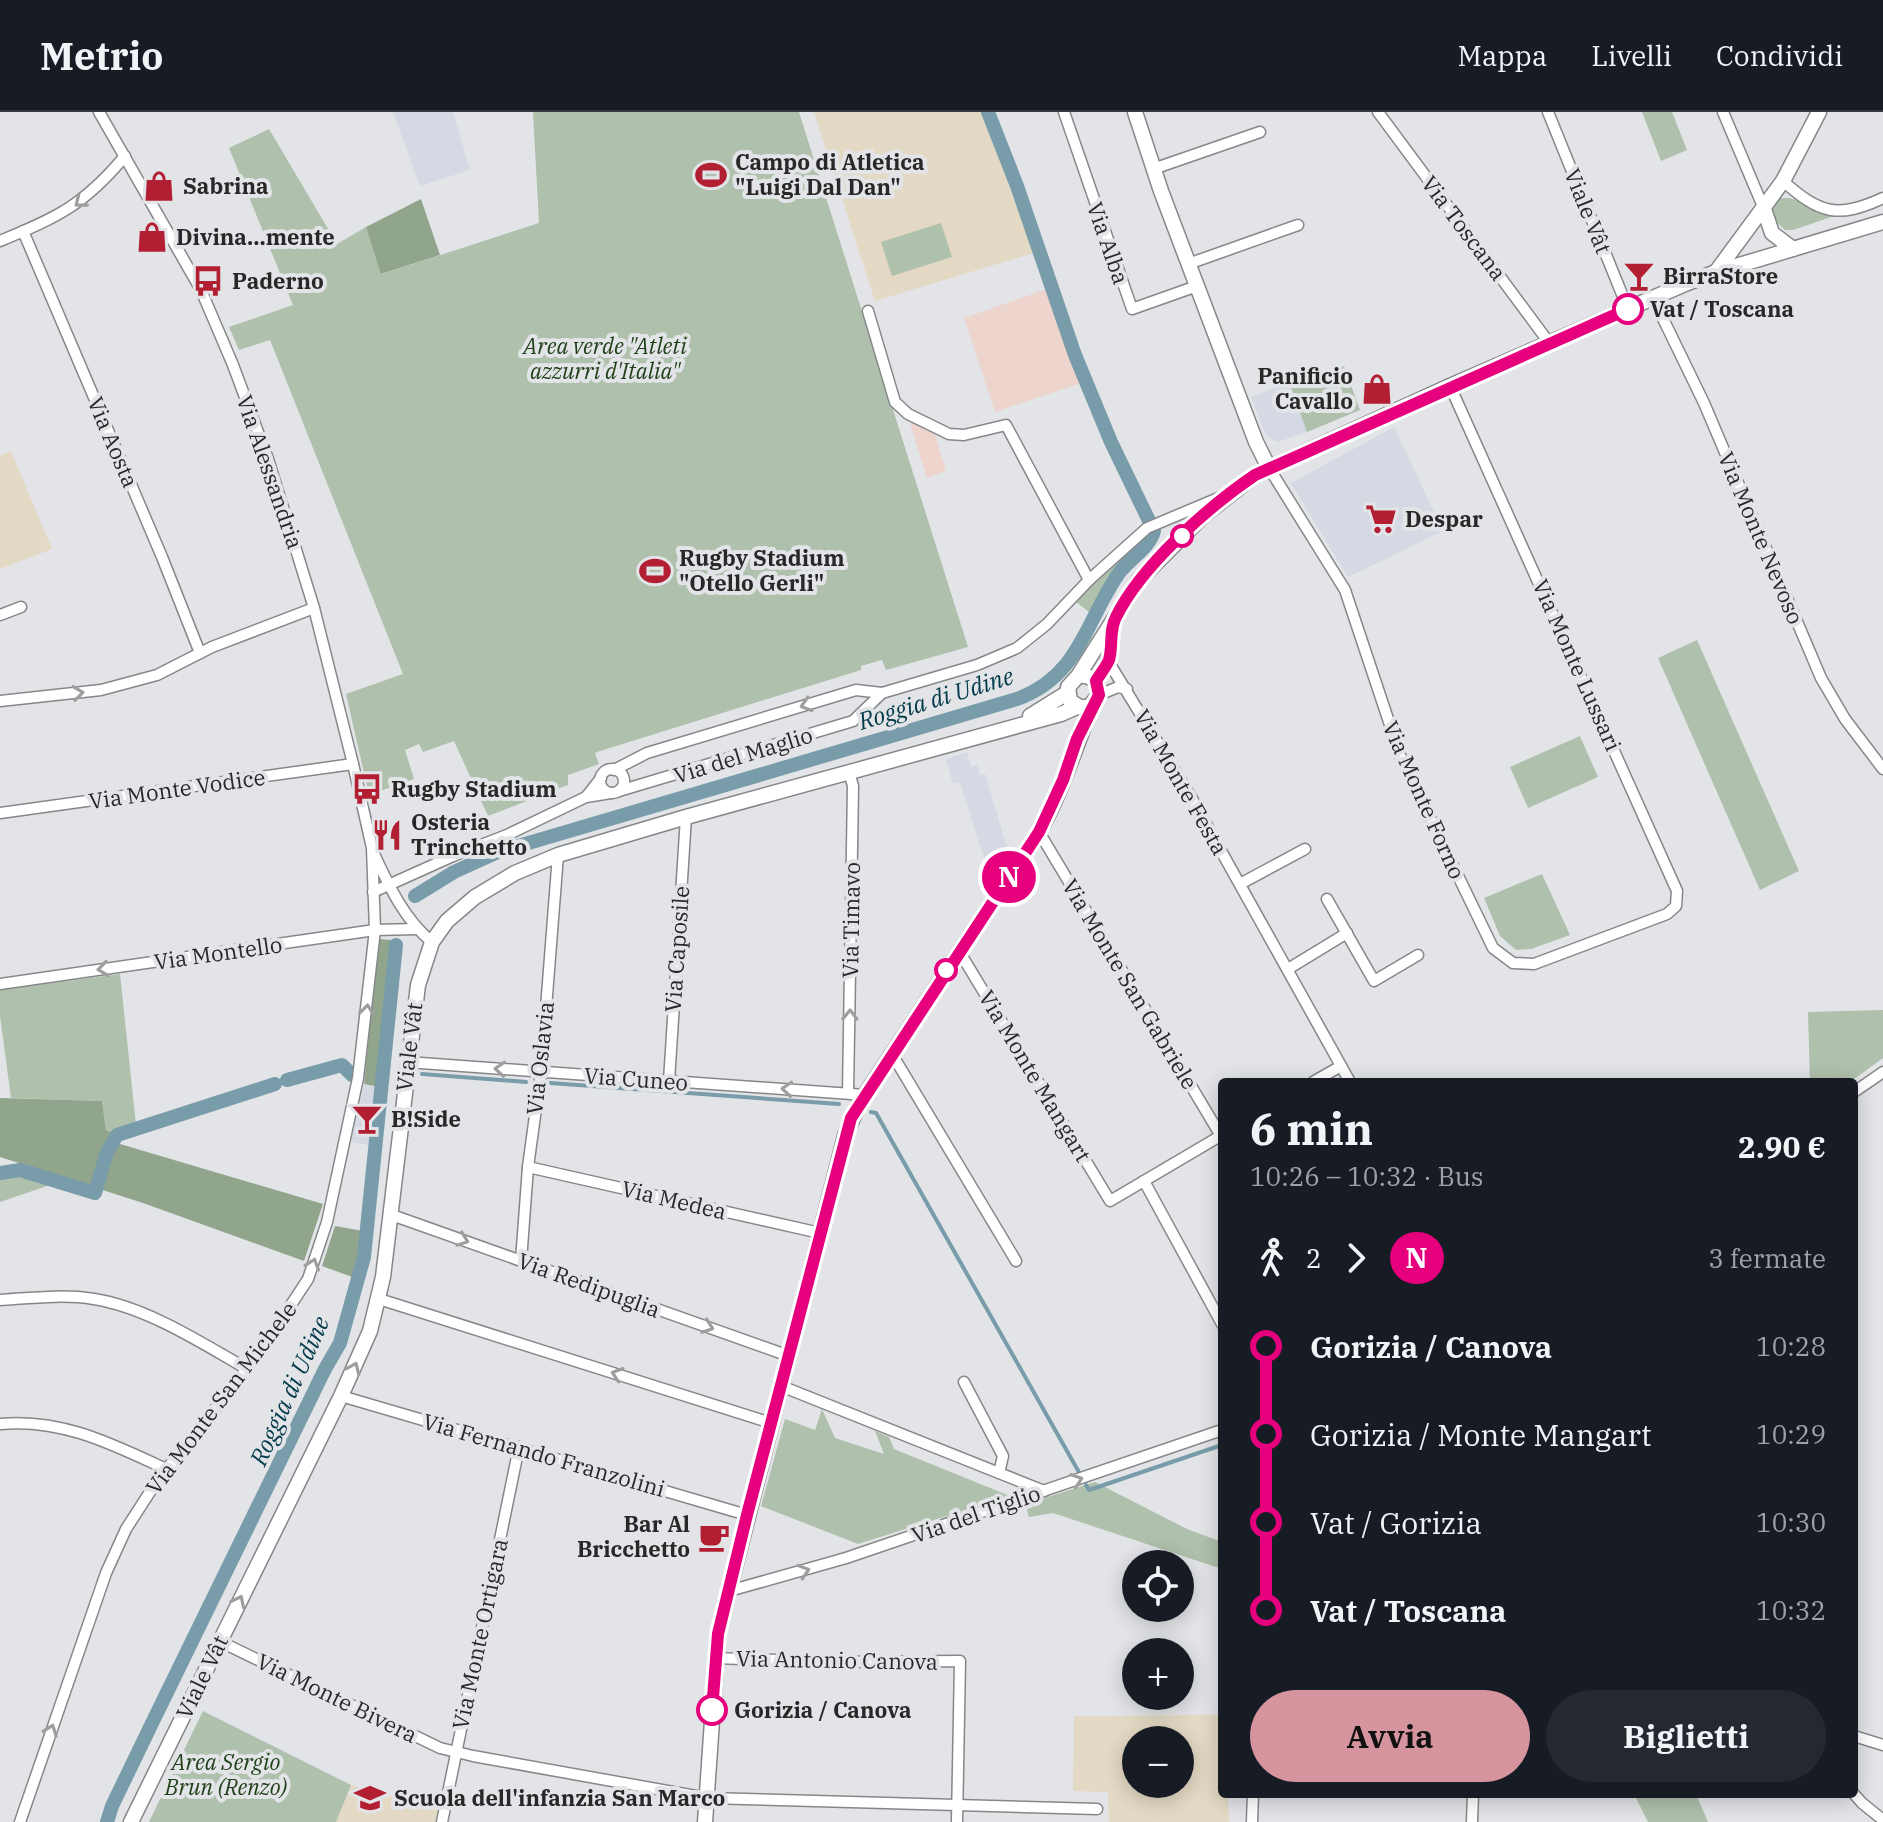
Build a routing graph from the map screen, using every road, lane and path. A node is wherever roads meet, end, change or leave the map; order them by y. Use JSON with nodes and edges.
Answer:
{"nodes":[{"id":1,"x":1064,"y":112,"type":"edge"},
{"id":2,"x":1135,"y":112,"type":"edge"},
{"id":3,"x":1378,"y":112,"type":"edge"},
{"id":4,"x":1548,"y":112,"type":"edge"},
{"id":5,"x":1723,"y":112,"type":"edge"},
{"id":6,"x":1819,"y":112,"type":"edge"},
{"id":7,"x":102,"y":115,"type":"edge"},
{"id":8,"x":1260,"y":132,"type":"dead end"},
{"id":9,"x":125,"y":156,"type":"junction"},
{"id":10,"x":1153,"y":169,"type":"junction"},
{"id":11,"x":1783,"y":181,"type":"junction"},
{"id":12,"x":1883,"y":198,"type":"edge"},
{"id":13,"x":1764,"y":209,"type":"junction"},
{"id":14,"x":1883,"y":222,"type":"edge"},
{"id":15,"x":1298,"y":225,"type":"dead end"},
{"id":16,"x":23,"y":231,"type":"junction"},
{"id":17,"x":0,"y":241,"type":"edge"},
{"id":18,"x":1793,"y":249,"type":"junction"},
{"id":19,"x":1188,"y":264,"type":"junction"},
{"id":20,"x":1716,"y":272,"type":"junction"},
{"id":21,"x":1197,"y":286,"type":"junction"},
{"id":22,"x":1653,"y":298,"type":"junction"},
{"id":23,"x":1628,"y":309,"type":"junction"},
{"id":24,"x":868,"y":311,"type":"dead end"},
{"id":25,"x":1550,"y":344,"type":"junction"},
{"id":26,"x":1450,"y":386,"type":"junction"},
{"id":27,"x":1269,"y":468,"type":"junction"},
{"id":28,"x":1228,"y":494,"type":"junction"},
{"id":29,"x":1089,"y":580,"type":"junction"},
{"id":30,"x":21,"y":607,"type":"dead end"},
{"id":31,"x":314,"y":608,"type":"junction"},
{"id":32,"x":0,"y":615,"type":"edge"},
{"id":33,"x":1113,"y":622,"type":"junction"},
{"id":34,"x":200,"y":653,"type":"junction"},
{"id":35,"x":1108,"y":661,"type":"junction"},
{"id":36,"x":1078,"y":676,"type":"junction"},
{"id":37,"x":1124,"y":685,"type":"junction"},
{"id":38,"x":851,"y":692,"type":"junction"},
{"id":39,"x":882,"y":693,"type":"junction"},
{"id":40,"x":1067,"y":693,"type":"junction"},
{"id":41,"x":1089,"y":699,"type":"junction"},
{"id":42,"x":0,"y":701,"type":"edge"},
{"id":43,"x":863,"y":711,"type":"junction"},
{"id":44,"x":1012,"y":726,"type":"junction"},
{"id":45,"x":353,"y":764,"type":"junction"},
{"id":46,"x":1883,"y":769,"type":"edge"},
{"id":47,"x":614,"y":770,"type":"junction"},
{"id":48,"x":849,"y":772,"type":"junction"},
{"id":49,"x":602,"y":776,"type":"junction"},
{"id":50,"x":615,"y":792,"type":"junction"},
{"id":51,"x":586,"y":797,"type":"junction"},
{"id":52,"x":0,"y":813,"type":"edge"},
{"id":53,"x":686,"y":817,"type":"junction"},
{"id":54,"x":1039,"y":832,"type":"junction"},
{"id":55,"x":372,"y":848,"type":"junction"},
{"id":56,"x":1305,"y":849,"type":"dead end"},
{"id":57,"x":558,"y":855,"type":"junction"},
{"id":58,"x":1240,"y":884,"type":"junction"},
{"id":59,"x":388,"y":885,"type":"junction"},
{"id":60,"x":373,"y":892,"type":"junction"},
{"id":61,"x":1327,"y":899,"type":"dead end"},
{"id":62,"x":1638,"y":926,"type":"joint"},
{"id":63,"x":416,"y":929,"type":"junction"},
{"id":64,"x":375,"y":930,"type":"junction"},
{"id":65,"x":1347,"y":933,"type":"junction"},
{"id":66,"x":432,"y":942,"type":"junction"},
{"id":67,"x":959,"y":951,"type":"junction"},
{"id":68,"x":1418,"y":955,"type":"dead end"},
{"id":69,"x":1288,"y":969,"type":"junction"},
{"id":70,"x":0,"y":984,"type":"edge"},
{"id":71,"x":892,"y":1054,"type":"junction"},
{"id":72,"x":407,"y":1062,"type":"junction"},
{"id":73,"x":1341,"y":1066,"type":"junction"},
{"id":74,"x":849,"y":1069,"type":"junction"},
{"id":75,"x":541,"y":1072,"type":"junction"},
{"id":76,"x":1883,"y":1072,"type":"edge"},
{"id":77,"x":1320,"y":1078,"type":"edge"},
{"id":78,"x":1348,"y":1078,"type":"edge"},
{"id":79,"x":669,"y":1081,"type":"junction"},
{"id":80,"x":1858,"y":1089,"type":"edge"},
{"id":81,"x":848,"y":1093,"type":"junction"},
{"id":82,"x":865,"y":1095,"type":"junction"},
{"id":83,"x":1218,"y":1131,"type":"edge"},
{"id":84,"x":1218,"y":1138,"type":"edge"},
{"id":85,"x":528,"y":1167,"type":"junction"},
{"id":86,"x":1144,"y":1181,"type":"junction"},
{"id":87,"x":389,"y":1214,"type":"junction"},
{"id":88,"x":820,"y":1233,"type":"junction"},
{"id":89,"x":521,"y":1261,"type":"junction"},
{"id":90,"x":1016,"y":1261,"type":"dead end"},
{"id":91,"x":379,"y":1299,"type":"junction"},
{"id":92,"x":0,"y":1300,"type":"edge"},
{"id":93,"x":1218,"y":1317,"type":"edge"},
{"id":94,"x":789,"y":1356,"type":"junction"},
{"id":95,"x":247,"y":1369,"type":"junction"},
{"id":96,"x":964,"y":1382,"type":"dead end"},
{"id":97,"x":781,"y":1386,"type":"junction"},
{"id":98,"x":341,"y":1396,"type":"junction"},
{"id":99,"x":771,"y":1423,"type":"junction"},
{"id":100,"x":0,"y":1424,"type":"edge"},
{"id":101,"x":1218,"y":1431,"type":"edge"},
{"id":102,"x":519,"y":1447,"type":"junction"},
{"id":103,"x":166,"y":1469,"type":"junction"},
{"id":104,"x":999,"y":1473,"type":"junction"},
{"id":105,"x":1044,"y":1491,"type":"junction"},
{"id":106,"x":747,"y":1515,"type":"junction"},
{"id":107,"x":729,"y":1591,"type":"junction"},
{"id":108,"x":219,"y":1641,"type":"junction"},
{"id":109,"x":715,"y":1658,"type":"junction"},
{"id":110,"x":1858,"y":1737,"type":"edge"},
{"id":111,"x":1883,"y":1745,"type":"edge"},
{"id":112,"x":455,"y":1752,"type":"junction"},
{"id":113,"x":707,"y":1798,"type":"junction"},
{"id":114,"x":1253,"y":1798,"type":"edge"},
{"id":115,"x":1473,"y":1798,"type":"edge"},
{"id":116,"x":1858,"y":1798,"type":"edge"},
{"id":117,"x":957,"y":1806,"type":"junction"},
{"id":118,"x":1097,"y":1809,"type":"dead end"},
{"id":119,"x":1883,"y":1820,"type":"edge"},
{"id":120,"x":20,"y":1822,"type":"edge"},
{"id":121,"x":131,"y":1822,"type":"edge"},
{"id":122,"x":442,"y":1822,"type":"edge"},
{"id":123,"x":705,"y":1822,"type":"edge"},
{"id":124,"x":957,"y":1822,"type":"edge"},
{"id":125,"x":1252,"y":1822,"type":"edge"},
{"id":126,"x":1472,"y":1822,"type":"edge"}],
"edges":[{"from":1,"to":21,"type":"street","name":"Via Alba"},
{"from":2,"to":10,"type":"main road"},
{"from":3,"to":25,"type":"street","name":"Via Toscana"},
{"from":4,"to":23,"type":"street","name":"Viale Vât"},
{"from":5,"to":13,"type":"street"},
{"from":6,"to":11,"type":"main road"},
{"from":7,"to":9,"type":"street","name":"Via Alessandria"},
{"from":8,"to":10,"type":"street"},
{"from":9,"to":16,"type":"street","one_way":true},
{"from":9,"to":31,"type":"street","name":"Via Alessandria"},
{"from":10,"to":19,"type":"main road"},
{"from":11,"to":12,"type":"street"},
{"from":11,"to":13,"type":"main road"},
{"from":13,"to":18,"type":"main road"},
{"from":13,"to":20,"type":"main road"},
{"from":14,"to":18,"type":"main road","name":"Viale Vât"},
{"from":15,"to":19,"type":"street"},
{"from":16,"to":17,"type":"street"},
{"from":16,"to":34,"type":"street","name":"Via Aosta"},
{"from":18,"to":20,"type":"main road","name":"Viale Vât"},
{"from":19,"to":21,"type":"main road"},
{"from":20,"to":22,"type":"main road","name":"Viale Vât"},
{"from":21,"to":27,"type":"main road"},
{"from":22,"to":23,"type":"main road","name":"Viale Vât"},
{"from":22,"to":46,"type":"street","name":"Via Monte Nevoso"},
{"from":23,"to":25,"type":"main road","name":"Viale Vât"},
{"from":24,"to":29,"type":"street"},
{"from":25,"to":26,"type":"main road","name":"Viale Vât"},
{"from":26,"to":27,"type":"main road","name":"Viale Vât"},
{"from":26,"to":62,"type":"street","name":"Via Monte Lussari"},
{"from":27,"to":28,"type":"main road","name":"Viale Vât"},
{"from":27,"to":62,"type":"street","name":"Via Monte Forno"},
{"from":28,"to":29,"type":"street","name":"Via del Maglio"},
{"from":28,"to":33,"type":"main road","name":"Viale Vât"},
{"from":29,"to":39,"type":"street","name":"Via del Maglio"},
{"from":30,"to":32,"type":"street"},
{"from":31,"to":34,"type":"street"},
{"from":31,"to":45,"type":"street","name":"Via Alessandria"},
{"from":33,"to":35,"type":"main road","name":"Viale Vât"},
{"from":33,"to":36,"type":"main road","name":"Viale Vât"},
{"from":42,"to":34,"type":"street","one_way":true},
{"from":35,"to":37,"type":"street","name":"Via Monte Festa"},
{"from":35,"to":41,"type":"main road","name":"Viale Vât"},
{"from":36,"to":40,"type":"main road","name":"Viale Vât"},
{"from":36,"to":41,"type":"main road"},
{"from":37,"to":41,"type":"street"},
{"from":37,"to":58,"type":"street","name":"Via Monte Festa"},
{"from":38,"to":39,"type":"street","name":"Via del Maglio"},
{"from":38,"to":43,"type":"street"},
{"from":38,"to":47,"type":"street","name":"Via del Maglio","one_way":true},
{"from":39,"to":43,"type":"street","name":"Via del Maglio"},
{"from":40,"to":41,"type":"main road"},
{"from":40,"to":44,"type":"main road","name":"Viale Vât"},
{"from":41,"to":44,"type":"main road","name":"Viale Vât"},
{"from":41,"to":54,"type":"main road"},
{"from":43,"to":50,"type":"street","name":"Via del Maglio"},
{"from":44,"to":48,"type":"main road","name":"Viale Vât"},
{"from":45,"to":52,"type":"street","name":"Via Monte Vodice"},
{"from":45,"to":55,"type":"street","name":"Via Alessandria"},
{"from":47,"to":49,"type":"street","name":"Via del Maglio"},
{"from":47,"to":50,"type":"street"},
{"from":48,"to":53,"type":"main road","name":"Viale Vât"},
{"from":74,"to":48,"type":"street","name":"Via Timavo","one_way":true},
{"from":49,"to":50,"type":"street"},
{"from":49,"to":51,"type":"street","name":"Via del Maglio"},
{"from":50,"to":51,"type":"street","name":"Via del Maglio"},
{"from":51,"to":59,"type":"street","name":"Via del Maglio"},
{"from":53,"to":57,"type":"main road","name":"Viale Vât"},
{"from":53,"to":79,"type":"street","name":"Via Caposile"},
{"from":54,"to":67,"type":"main road"},
{"from":54,"to":83,"type":"street","name":"Via Monte San Gabriele"},
{"from":55,"to":59,"type":"street","name":"Via Alessandria"},
{"from":55,"to":60,"type":"street","name":"Via Alessandria"},
{"from":56,"to":58,"type":"street"},
{"from":57,"to":66,"type":"main road","name":"Viale Vât"},
{"from":57,"to":75,"type":"street","name":"Via Oslavia"},
{"from":58,"to":69,"type":"street","name":"Via Monte Festa"},
{"from":59,"to":60,"type":"street","name":"Via del Maglio"},
{"from":59,"to":63,"type":"street","name":"Via Alessandria"},
{"from":60,"to":64,"type":"street","name":"Via Alessandria"},
{"from":61,"to":65,"type":"street"},
{"from":63,"to":64,"type":"street","name":"Via Montello"},
{"from":63,"to":66,"type":"street"},
{"from":64,"to":70,"type":"street","name":"Via Montello","one_way":true},
{"from":95,"to":64,"type":"street","name":"Via Monte San Michele","one_way":true},
{"from":65,"to":68,"type":"street"},
{"from":65,"to":69,"type":"street"},
{"from":66,"to":72,"type":"main road","name":"Viale Vât"},
{"from":67,"to":71,"type":"main road"},
{"from":67,"to":86,"type":"street","name":"Via Monte Mangart"},
{"from":69,"to":73,"type":"street","name":"Via Monte Festa"},
{"from":71,"to":82,"type":"main road"},
{"from":71,"to":90,"type":"street"},
{"from":75,"to":72,"type":"street","name":"Via Cuneo","one_way":true},
{"from":72,"to":87,"type":"main road","name":"Viale Vât"},
{"from":73,"to":77,"type":"street"},
{"from":73,"to":78,"type":"street","name":"Via Monte Festa"},
{"from":74,"to":81,"type":"street","name":"Via Timavo"},
{"from":74,"to":82,"type":"street"},
{"from":75,"to":79,"type":"street","name":"Via Cuneo"},
{"from":75,"to":85,"type":"street","name":"Via Oslavia"},
{"from":76,"to":80,"type":"street"},
{"from":81,"to":79,"type":"street","name":"Via Cuneo","one_way":true},
{"from":81,"to":82,"type":"street","name":"Via Cuneo"},
{"from":82,"to":88,"type":"main road"},
{"from":84,"to":86,"type":"street"},
{"from":85,"to":88,"type":"street","name":"Via Medea"},
{"from":85,"to":89,"type":"street","name":"Via Oslavia"},
{"from":86,"to":93,"type":"street"},
{"from":87,"to":89,"type":"street","name":"Via Redipuglia","one_way":true},
{"from":87,"to":91,"type":"main road","name":"Viale Vât"},
{"from":88,"to":94,"type":"main road"},
{"from":89,"to":94,"type":"street","name":"Via Redipuglia","one_way":true},
{"from":98,"to":91,"type":"main road","name":"Viale Vât","one_way":true},
{"from":99,"to":91,"type":"street","one_way":true},
{"from":92,"to":95,"type":"street"},
{"from":94,"to":97,"type":"main road"},
{"from":95,"to":103,"type":"street","name":"Via Monte San Michele"},
{"from":96,"to":104,"type":"street"},
{"from":97,"to":99,"type":"main road"},
{"from":97,"to":104,"type":"street"},
{"from":98,"to":102,"type":"street","name":"Via Fernando Franzolini"},
{"from":108,"to":98,"type":"main road","name":"Viale Vât","one_way":true},
{"from":99,"to":106,"type":"main road"},
{"from":100,"to":103,"type":"street"},
{"from":105,"to":101,"type":"street","name":"Via del Tiglio","one_way":true},
{"from":102,"to":106,"type":"street","name":"Via Fernando Franzolini"},
{"from":102,"to":112,"type":"street","name":"Via Monte Ortigara"},
{"from":120,"to":103,"type":"street","name":"Via Monte San Michele","one_way":true},
{"from":104,"to":105,"type":"street"},
{"from":107,"to":105,"type":"street","name":"Via del Tiglio","one_way":true},
{"from":106,"to":107,"type":"main road"},
{"from":107,"to":109,"type":"main road"},
{"from":108,"to":112,"type":"street","name":"Via Monte Bivera"},
{"from":108,"to":121,"type":"main road","name":"Viale Vât"},
{"from":109,"to":113,"type":"main road"},
{"from":109,"to":117,"type":"street","name":"Via Antonio Canova"},
{"from":110,"to":111,"type":"street"},
{"from":112,"to":113,"type":"street","name":"Via Monte Bivera"},
{"from":112,"to":122,"type":"street","name":"Via Monte Ortigara"},
{"from":113,"to":117,"type":"street","name":"Via Monte Bivera"},
{"from":113,"to":123,"type":"main road"},
{"from":114,"to":125,"type":"street"},
{"from":115,"to":126,"type":"street"},
{"from":116,"to":119,"type":"street"},
{"from":117,"to":118,"type":"street","name":"Via Monte Bivera"},
{"from":117,"to":124,"type":"street"}]}
